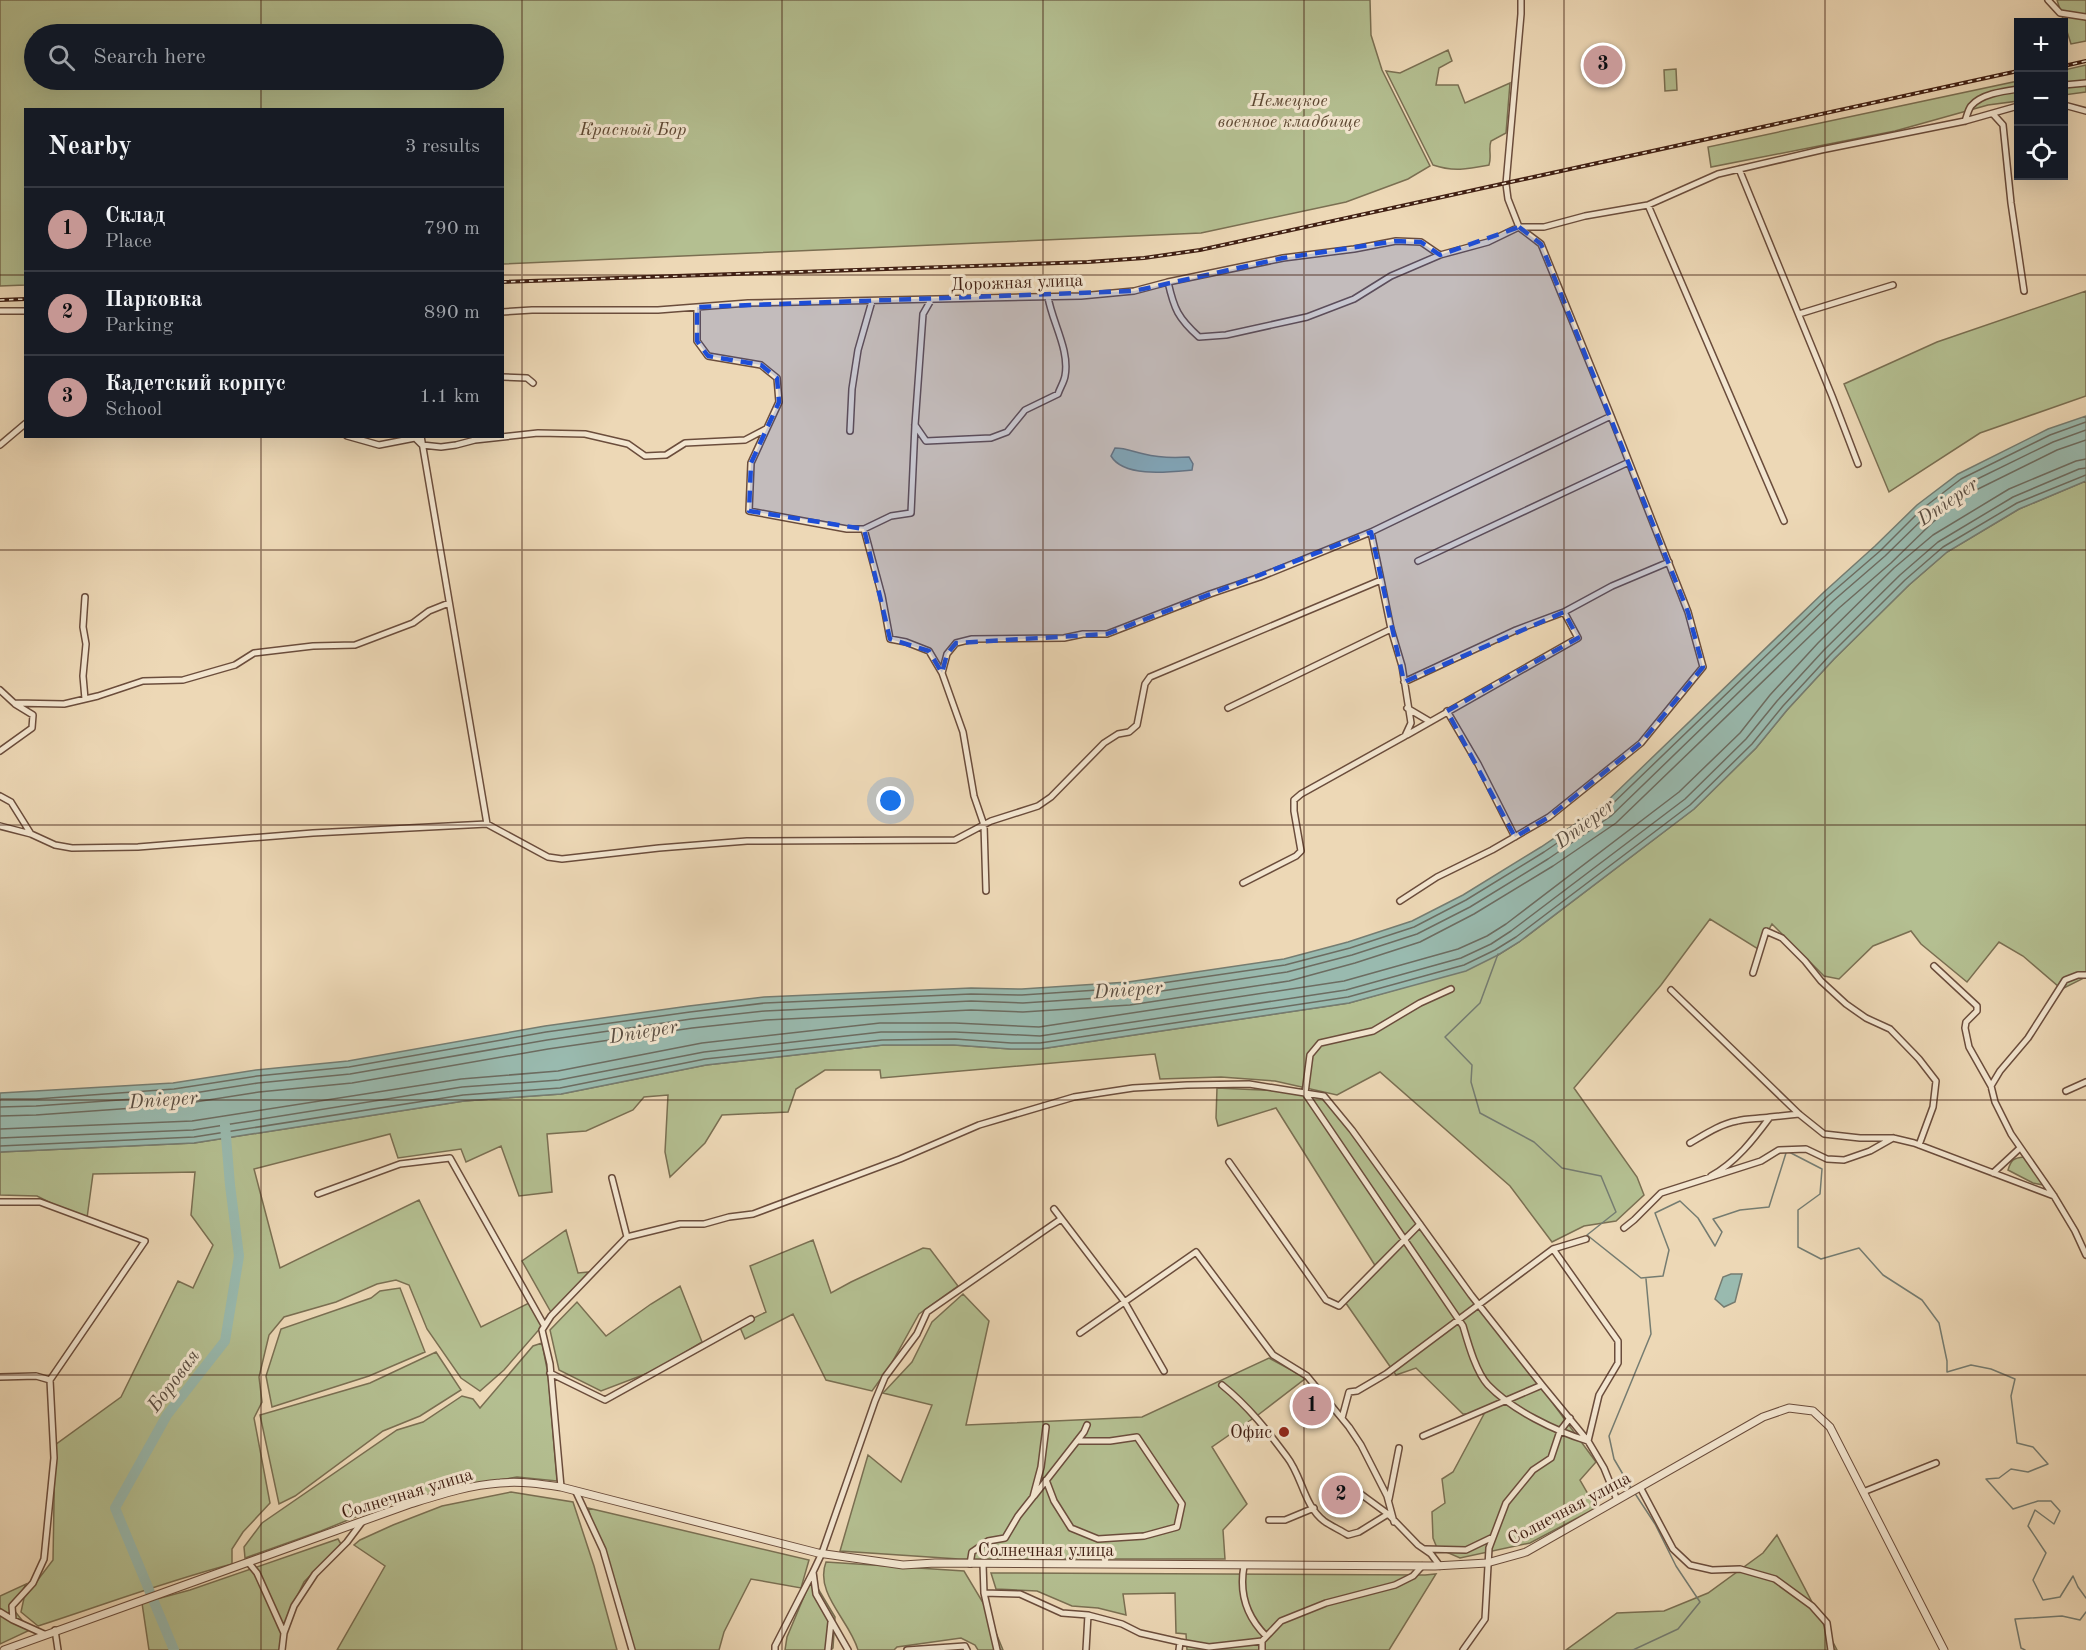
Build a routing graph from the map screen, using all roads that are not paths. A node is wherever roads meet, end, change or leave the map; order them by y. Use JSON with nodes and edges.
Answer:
{"nodes":[{"id":1,"x":1521,"y":0,"type":"edge"},
{"id":2,"x":2048,"y":0,"type":"edge"},
{"id":3,"x":2086,"y":17,"type":"edge"},
{"id":4,"x":2086,"y":83,"type":"edge"},
{"id":5,"x":2068,"y":85,"type":"edge"},
{"id":6,"x":2014,"y":89,"type":"edge"},
{"id":7,"x":2068,"y":106,"type":"edge"},
{"id":8,"x":2014,"y":108,"type":"edge"},
{"id":9,"x":2086,"y":111,"type":"edge"},
{"id":10,"x":1993,"y":114,"type":"junction"},
{"id":11,"x":1965,"y":121,"type":"junction"},
{"id":12,"x":1739,"y":169,"type":"junction"},
{"id":13,"x":1648,"y":205,"type":"junction"},
{"id":14,"x":1519,"y":227,"type":"junction"},
{"id":15,"x":1440,"y":255,"type":"junction"},
{"id":16,"x":1168,"y":282,"type":"junction"},
{"id":17,"x":1893,"y":285,"type":"dead end"},
{"id":18,"x":2024,"y":291,"type":"dead end"},
{"id":19,"x":1048,"y":297,"type":"junction"},
{"id":20,"x":931,"y":300,"type":"junction"},
{"id":21,"x":872,"y":301,"type":"junction"},
{"id":22,"x":697,"y":307,"type":"junction"},
{"id":23,"x":0,"y":311,"type":"edge"},
{"id":24,"x":24,"y":311,"type":"edge"},
{"id":25,"x":504,"y":312,"type":"edge"},
{"id":26,"x":1799,"y":314,"type":"junction"},
{"id":27,"x":504,"y":377,"type":"edge"},
{"id":28,"x":533,"y":384,"type":"dead end"},
{"id":29,"x":1611,"y":416,"type":"junction"},
{"id":30,"x":24,"y":425,"type":"edge"},
{"id":31,"x":915,"y":425,"type":"junction"},
{"id":32,"x":767,"y":428,"type":"junction"},
{"id":33,"x":850,"y":431,"type":"dead end"},
{"id":34,"x":504,"y":437,"type":"edge"},
{"id":35,"x":353,"y":438,"type":"edge"},
{"id":36,"x":415,"y":438,"type":"edge"},
{"id":37,"x":415,"y":438,"type":"edge"},
{"id":38,"x":421,"y":438,"type":"edge"},
{"id":39,"x":493,"y":438,"type":"edge"},
{"id":40,"x":0,"y":445,"type":"edge"},
{"id":41,"x":422,"y":445,"type":"junction"},
{"id":42,"x":1629,"y":462,"type":"junction"},
{"id":43,"x":1858,"y":464,"type":"dead end"},
{"id":44,"x":1784,"y":521,"type":"dead end"},
{"id":45,"x":864,"y":529,"type":"junction"},
{"id":46,"x":1371,"y":532,"type":"junction"},
{"id":47,"x":1418,"y":561,"type":"dead end"},
{"id":48,"x":1669,"y":562,"type":"junction"},
{"id":49,"x":1381,"y":580,"type":"junction"},
{"id":50,"x":85,"y":597,"type":"dead end"},
{"id":51,"x":449,"y":603,"type":"junction"},
{"id":52,"x":1564,"y":612,"type":"junction"},
{"id":53,"x":1391,"y":629,"type":"junction"},
{"id":54,"x":942,"y":673,"type":"junction"},
{"id":55,"x":1404,"y":682,"type":"junction"},
{"id":56,"x":0,"y":690,"type":"edge"},
{"id":57,"x":85,"y":699,"type":"junction"},
{"id":58,"x":14,"y":703,"type":"junction"},
{"id":59,"x":1228,"y":708,"type":"dead end"},
{"id":60,"x":1407,"y":708,"type":"junction"},
{"id":61,"x":1447,"y":711,"type":"junction"},
{"id":62,"x":1429,"y":721,"type":"junction"},
{"id":63,"x":1405,"y":736,"type":"junction"},
{"id":64,"x":0,"y":752,"type":"edge"},
{"id":65,"x":0,"y":796,"type":"edge"},
{"id":66,"x":487,"y":824,"type":"junction"},
{"id":67,"x":984,"y":825,"type":"junction"},
{"id":68,"x":0,"y":826,"type":"edge"},
{"id":69,"x":31,"y":834,"type":"junction"},
{"id":70,"x":1515,"y":837,"type":"junction"},
{"id":71,"x":1243,"y":883,"type":"dead end"},
{"id":72,"x":986,"y":891,"type":"dead end"},
{"id":73,"x":1400,"y":901,"type":"dead end"},
{"id":74,"x":1934,"y":966,"type":"dead end"},
{"id":75,"x":1754,"y":973,"type":"dead end"},
{"id":76,"x":2086,"y":975,"type":"edge"},
{"id":77,"x":1451,"y":989,"type":"dead end"},
{"id":78,"x":1671,"y":990,"type":"dead end"},
{"id":79,"x":2086,"y":1082,"type":"edge"},
{"id":80,"x":1991,"y":1086,"type":"junction"},
{"id":81,"x":2066,"y":1091,"type":"dead end"},
{"id":82,"x":1305,"y":1093,"type":"junction"},
{"id":83,"x":1799,"y":1114,"type":"junction"},
{"id":84,"x":1770,"y":1117,"type":"junction"},
{"id":85,"x":1893,"y":1138,"type":"junction"},
{"id":86,"x":1690,"y":1143,"type":"dead end"},
{"id":87,"x":1919,"y":1145,"type":"junction"},
{"id":88,"x":2020,"y":1148,"type":"junction"},
{"id":89,"x":1229,"y":1162,"type":"dead end"},
{"id":90,"x":1993,"y":1173,"type":"junction"},
{"id":91,"x":612,"y":1178,"type":"dead end"},
{"id":92,"x":1699,"y":1182,"type":"junction"},
{"id":93,"x":318,"y":1194,"type":"dead end"},
{"id":94,"x":2054,"y":1196,"type":"junction"},
{"id":95,"x":0,"y":1202,"type":"edge"},
{"id":96,"x":1054,"y":1209,"type":"dead end"},
{"id":97,"x":1061,"y":1219,"type":"junction"},
{"id":98,"x":1420,"y":1224,"type":"junction"},
{"id":99,"x":1624,"y":1228,"type":"dead end"},
{"id":100,"x":627,"y":1237,"type":"junction"},
{"id":101,"x":1405,"y":1239,"type":"junction"},
{"id":102,"x":1586,"y":1239,"type":"dead end"},
{"id":103,"x":1553,"y":1249,"type":"junction"},
{"id":104,"x":2086,"y":1254,"type":"edge"},
{"id":105,"x":1124,"y":1301,"type":"junction"},
{"id":106,"x":1480,"y":1305,"type":"junction"},
{"id":107,"x":751,"y":1319,"type":"dead end"},
{"id":108,"x":1457,"y":1320,"type":"junction"},
{"id":109,"x":544,"y":1325,"type":"junction"},
{"id":110,"x":1080,"y":1333,"type":"dead end"},
{"id":111,"x":1164,"y":1371,"type":"dead end"},
{"id":112,"x":550,"y":1374,"type":"junction"},
{"id":113,"x":0,"y":1377,"type":"edge"},
{"id":114,"x":50,"y":1380,"type":"junction"},
{"id":115,"x":1222,"y":1385,"type":"dead end"},
{"id":116,"x":1542,"y":1385,"type":"junction"},
{"id":117,"x":1508,"y":1400,"type":"junction"},
{"id":118,"x":1342,"y":1418,"type":"junction"},
{"id":119,"x":1570,"y":1418,"type":"junction"},
{"id":120,"x":1087,"y":1425,"type":"dead end"},
{"id":121,"x":1046,"y":1427,"type":"dead end"},
{"id":122,"x":1560,"y":1431,"type":"junction"},
{"id":123,"x":1423,"y":1436,"type":"dead end"},
{"id":124,"x":1077,"y":1441,"type":"junction"},
{"id":125,"x":1588,"y":1441,"type":"junction"},
{"id":126,"x":1399,"y":1448,"type":"dead end"},
{"id":127,"x":1936,"y":1463,"type":"dead end"},
{"id":128,"x":1046,"y":1480,"type":"junction"},
{"id":129,"x":1343,"y":1481,"type":"dead end"},
{"id":130,"x":561,"y":1486,"type":"junction"},
{"id":131,"x":1640,"y":1488,"type":"junction"},
{"id":132,"x":576,"y":1492,"type":"junction"},
{"id":133,"x":1863,"y":1492,"type":"junction"},
{"id":134,"x":1033,"y":1497,"type":"junction"},
{"id":135,"x":1617,"y":1500,"type":"junction"},
{"id":136,"x":1388,"y":1501,"type":"junction"},
{"id":137,"x":1314,"y":1508,"type":"junction"},
{"id":138,"x":1388,"y":1514,"type":"junction"},
{"id":139,"x":1269,"y":1520,"type":"dead end"},
{"id":140,"x":363,"y":1521,"type":"junction"},
{"id":141,"x":1394,"y":1522,"type":"junction"},
{"id":142,"x":1493,"y":1537,"type":"junction"},
{"id":143,"x":1423,"y":1549,"type":"junction"},
{"id":144,"x":822,"y":1553,"type":"junction"},
{"id":145,"x":248,"y":1562,"type":"junction"},
{"id":146,"x":1487,"y":1563,"type":"junction"},
{"id":147,"x":969,"y":1564,"type":"junction"},
{"id":148,"x":983,"y":1564,"type":"junction"},
{"id":149,"x":1244,"y":1566,"type":"junction"},
{"id":150,"x":1422,"y":1566,"type":"junction"},
{"id":151,"x":1440,"y":1566,"type":"junction"},
{"id":152,"x":813,"y":1572,"type":"junction"},
{"id":153,"x":984,"y":1593,"type":"junction"},
{"id":154,"x":0,"y":1612,"type":"edge"},
{"id":155,"x":1088,"y":1615,"type":"junction"},
{"id":156,"x":13,"y":1620,"type":"junction"},
{"id":157,"x":831,"y":1620,"type":"junction"},
{"id":158,"x":55,"y":1630,"type":"junction"},
{"id":159,"x":284,"y":1633,"type":"junction"},
{"id":160,"x":44,"y":1634,"type":"junction"},
{"id":161,"x":1264,"y":1638,"type":"junction"},
{"id":162,"x":1180,"y":1642,"type":"junction"},
{"id":163,"x":4,"y":1650,"type":"edge"},
{"id":164,"x":58,"y":1650,"type":"edge"},
{"id":165,"x":282,"y":1650,"type":"edge"},
{"id":166,"x":632,"y":1650,"type":"edge"},
{"id":167,"x":775,"y":1650,"type":"edge"},
{"id":168,"x":828,"y":1650,"type":"edge"},
{"id":169,"x":848,"y":1650,"type":"edge"},
{"id":170,"x":907,"y":1650,"type":"edge"},
{"id":171,"x":967,"y":1650,"type":"edge"},
{"id":172,"x":997,"y":1650,"type":"edge"},
{"id":173,"x":1086,"y":1650,"type":"edge"},
{"id":174,"x":1179,"y":1650,"type":"edge"},
{"id":175,"x":1262,"y":1650,"type":"edge"},
{"id":176,"x":1462,"y":1650,"type":"edge"},
{"id":177,"x":1831,"y":1650,"type":"edge"},
{"id":178,"x":1944,"y":1650,"type":"edge"}],
"edges":[{"from":1,"to":14,"type":"street"},
{"from":2,"to":3,"type":"street"},
{"from":4,"to":5,"type":"street"},
{"from":6,"to":11,"type":"street"},
{"from":7,"to":9,"type":"street"},
{"from":8,"to":10,"type":"street"},
{"from":10,"to":11,"type":"street"},
{"from":10,"to":18,"type":"street"},
{"from":11,"to":12,"type":"street"},
{"from":12,"to":13,"type":"street"},
{"from":12,"to":26,"type":"street"},
{"from":13,"to":14,"type":"street"},
{"from":13,"to":44,"type":"street"},
{"from":14,"to":15,"type":"street"},
{"from":14,"to":29,"type":"street"},
{"from":15,"to":16,"type":"street","name":"Дорожная улица"},
{"from":15,"to":16,"type":"street"},
{"from":16,"to":19,"type":"street","name":"Дорожная улица"},
{"from":17,"to":26,"type":"street"},
{"from":19,"to":20,"type":"street","name":"Дорожная улица"},
{"from":19,"to":31,"type":"street"},
{"from":20,"to":21,"type":"street","name":"Дорожная улица"},
{"from":20,"to":31,"type":"street"},
{"from":21,"to":22,"type":"street","name":"Дорожная улица"},
{"from":21,"to":33,"type":"street"},
{"from":22,"to":25,"type":"street","name":"Дорожная улица"},
{"from":22,"to":32,"type":"street"},
{"from":23,"to":24,"type":"street"},
{"from":26,"to":43,"type":"street"},
{"from":27,"to":28,"type":"street"},
{"from":29,"to":42,"type":"street"},
{"from":29,"to":46,"type":"street"},
{"from":30,"to":40,"type":"street"},
{"from":31,"to":45,"type":"street"},
{"from":32,"to":34,"type":"street"},
{"from":32,"to":45,"type":"street"},
{"from":35,"to":37,"type":"street"},
{"from":36,"to":41,"type":"street"},
{"from":38,"to":41,"type":"street"},
{"from":39,"to":41,"type":"street"},
{"from":41,"to":51,"type":"street"},
{"from":42,"to":47,"type":"street"},
{"from":42,"to":48,"type":"street"},
{"from":45,"to":54,"type":"street"},
{"from":46,"to":49,"type":"street"},
{"from":46,"to":54,"type":"street"},
{"from":48,"to":52,"type":"street"},
{"from":48,"to":70,"type":"street"},
{"from":49,"to":53,"type":"street"},
{"from":49,"to":67,"type":"street"},
{"from":50,"to":57,"type":"street"},
{"from":51,"to":57,"type":"street"},
{"from":51,"to":66,"type":"street"},
{"from":52,"to":55,"type":"street"},
{"from":52,"to":61,"type":"street"},
{"from":53,"to":55,"type":"street"},
{"from":53,"to":59,"type":"street"},
{"from":54,"to":67,"type":"street"},
{"from":55,"to":60,"type":"street"},
{"from":56,"to":58,"type":"street"},
{"from":57,"to":58,"type":"street"},
{"from":58,"to":64,"type":"street"},
{"from":60,"to":62,"type":"street"},
{"from":60,"to":63,"type":"street"},
{"from":61,"to":62,"type":"street"},
{"from":61,"to":70,"type":"street"},
{"from":62,"to":63,"type":"street"},
{"from":63,"to":71,"type":"street"},
{"from":65,"to":69,"type":"street"},
{"from":66,"to":67,"type":"street"},
{"from":66,"to":69,"type":"street"},
{"from":67,"to":72,"type":"street"},
{"from":68,"to":69,"type":"street"},
{"from":70,"to":73,"type":"street"},
{"from":74,"to":80,"type":"street"},
{"from":75,"to":87,"type":"street"},
{"from":76,"to":80,"type":"street"},
{"from":77,"to":82,"type":"street"},
{"from":78,"to":83,"type":"street"},
{"from":79,"to":81,"type":"street"},
{"from":80,"to":88,"type":"street"},
{"from":82,"to":98,"type":"street"},
{"from":82,"to":100,"type":"street"},
{"from":82,"to":101,"type":"street"},
{"from":83,"to":84,"type":"street"},
{"from":83,"to":85,"type":"street"},
{"from":84,"to":86,"type":"street"},
{"from":84,"to":92,"type":"street"},
{"from":85,"to":87,"type":"street"},
{"from":85,"to":92,"type":"street"},
{"from":87,"to":90,"type":"street"},
{"from":88,"to":90,"type":"street"},
{"from":88,"to":94,"type":"street"},
{"from":89,"to":101,"type":"street"},
{"from":90,"to":94,"type":"street"},
{"from":91,"to":100,"type":"street"},
{"from":92,"to":99,"type":"street"},
{"from":93,"to":109,"type":"street"},
{"from":94,"to":104,"type":"street"},
{"from":95,"to":114,"type":"street"},
{"from":96,"to":97,"type":"street"},
{"from":97,"to":105,"type":"street"},
{"from":97,"to":144,"type":"street"},
{"from":98,"to":101,"type":"street"},
{"from":98,"to":106,"type":"street"},
{"from":100,"to":109,"type":"street"},
{"from":101,"to":108,"type":"street"},
{"from":102,"to":103,"type":"street"},
{"from":103,"to":106,"type":"street"},
{"from":103,"to":125,"type":"street"},
{"from":105,"to":110,"type":"street"},
{"from":105,"to":111,"type":"street"},
{"from":105,"to":118,"type":"street"},
{"from":106,"to":108,"type":"street"},
{"from":106,"to":116,"type":"street"},
{"from":107,"to":112,"type":"street"},
{"from":108,"to":117,"type":"street"},
{"from":108,"to":118,"type":"street"},
{"from":109,"to":112,"type":"street"},
{"from":112,"to":130,"type":"street"},
{"from":113,"to":114,"type":"street"},
{"from":114,"to":156,"type":"street"},
{"from":115,"to":137,"type":"street"},
{"from":116,"to":117,"type":"street"},
{"from":116,"to":119,"type":"street"},
{"from":117,"to":122,"type":"street"},
{"from":117,"to":123,"type":"street"},
{"from":118,"to":136,"type":"street"},
{"from":119,"to":122,"type":"street"},
{"from":119,"to":125,"type":"street"},
{"from":120,"to":124,"type":"street"},
{"from":121,"to":134,"type":"street"},
{"from":122,"to":125,"type":"street"},
{"from":122,"to":142,"type":"street"},
{"from":124,"to":128,"type":"street"},
{"from":124,"to":128,"type":"street"},
{"from":125,"to":135,"type":"street"},
{"from":126,"to":136,"type":"street"},
{"from":127,"to":133,"type":"street"},
{"from":128,"to":134,"type":"street"},
{"from":129,"to":138,"type":"street"},
{"from":130,"to":132,"type":"street","name":"Солнечная улица"},
{"from":130,"to":140,"type":"street","name":"Солнечная улица"},
{"from":131,"to":133,"type":"street","name":"Солнечная улица"},
{"from":131,"to":135,"type":"street","name":"Солнечная улица"},
{"from":131,"to":177,"type":"street"},
{"from":132,"to":144,"type":"street","name":"Солнечная улица"},
{"from":132,"to":166,"type":"street"},
{"from":133,"to":178,"type":"street","name":"Солнечная улица"},
{"from":134,"to":147,"type":"street"},
{"from":135,"to":146,"type":"street","name":"Солнечная улица"},
{"from":136,"to":141,"type":"street"},
{"from":137,"to":138,"type":"street"},
{"from":137,"to":139,"type":"street"},
{"from":138,"to":141,"type":"street"},
{"from":140,"to":145,"type":"street","name":"Солнечная улица"},
{"from":140,"to":159,"type":"street"},
{"from":141,"to":143,"type":"street"},
{"from":142,"to":143,"type":"street"},
{"from":142,"to":146,"type":"street"},
{"from":143,"to":151,"type":"street"},
{"from":144,"to":147,"type":"street","name":"Солнечная улица"},
{"from":144,"to":152,"type":"street"},
{"from":145,"to":158,"type":"street","name":"Солнечная улица"},
{"from":145,"to":159,"type":"street"},
{"from":146,"to":151,"type":"street","name":"Солнечная улица"},
{"from":146,"to":176,"type":"street"},
{"from":147,"to":148,"type":"street","name":"Солнечная улица"},
{"from":148,"to":149,"type":"street","name":"Солнечная улица"},
{"from":148,"to":153,"type":"street"},
{"from":149,"to":150,"type":"street","name":"Солнечная улица"},
{"from":149,"to":161,"type":"street"},
{"from":150,"to":151,"type":"street","name":"Солнечная улица"},
{"from":150,"to":161,"type":"street"},
{"from":152,"to":157,"type":"street"},
{"from":152,"to":167,"type":"street"},
{"from":153,"to":155,"type":"street"},
{"from":153,"to":172,"type":"street"},
{"from":154,"to":156,"type":"street"},
{"from":155,"to":162,"type":"street"},
{"from":155,"to":173,"type":"street"},
{"from":156,"to":160,"type":"street"},
{"from":157,"to":168,"type":"street"},
{"from":157,"to":169,"type":"street"},
{"from":158,"to":160,"type":"street","name":"Солнечная улица"},
{"from":158,"to":164,"type":"street"},
{"from":159,"to":165,"type":"street"},
{"from":160,"to":163,"type":"street","name":"Солнечная улица"},
{"from":161,"to":162,"type":"street"},
{"from":161,"to":175,"type":"street"},
{"from":162,"to":174,"type":"street"},
{"from":170,"to":171,"type":"street"}]}
